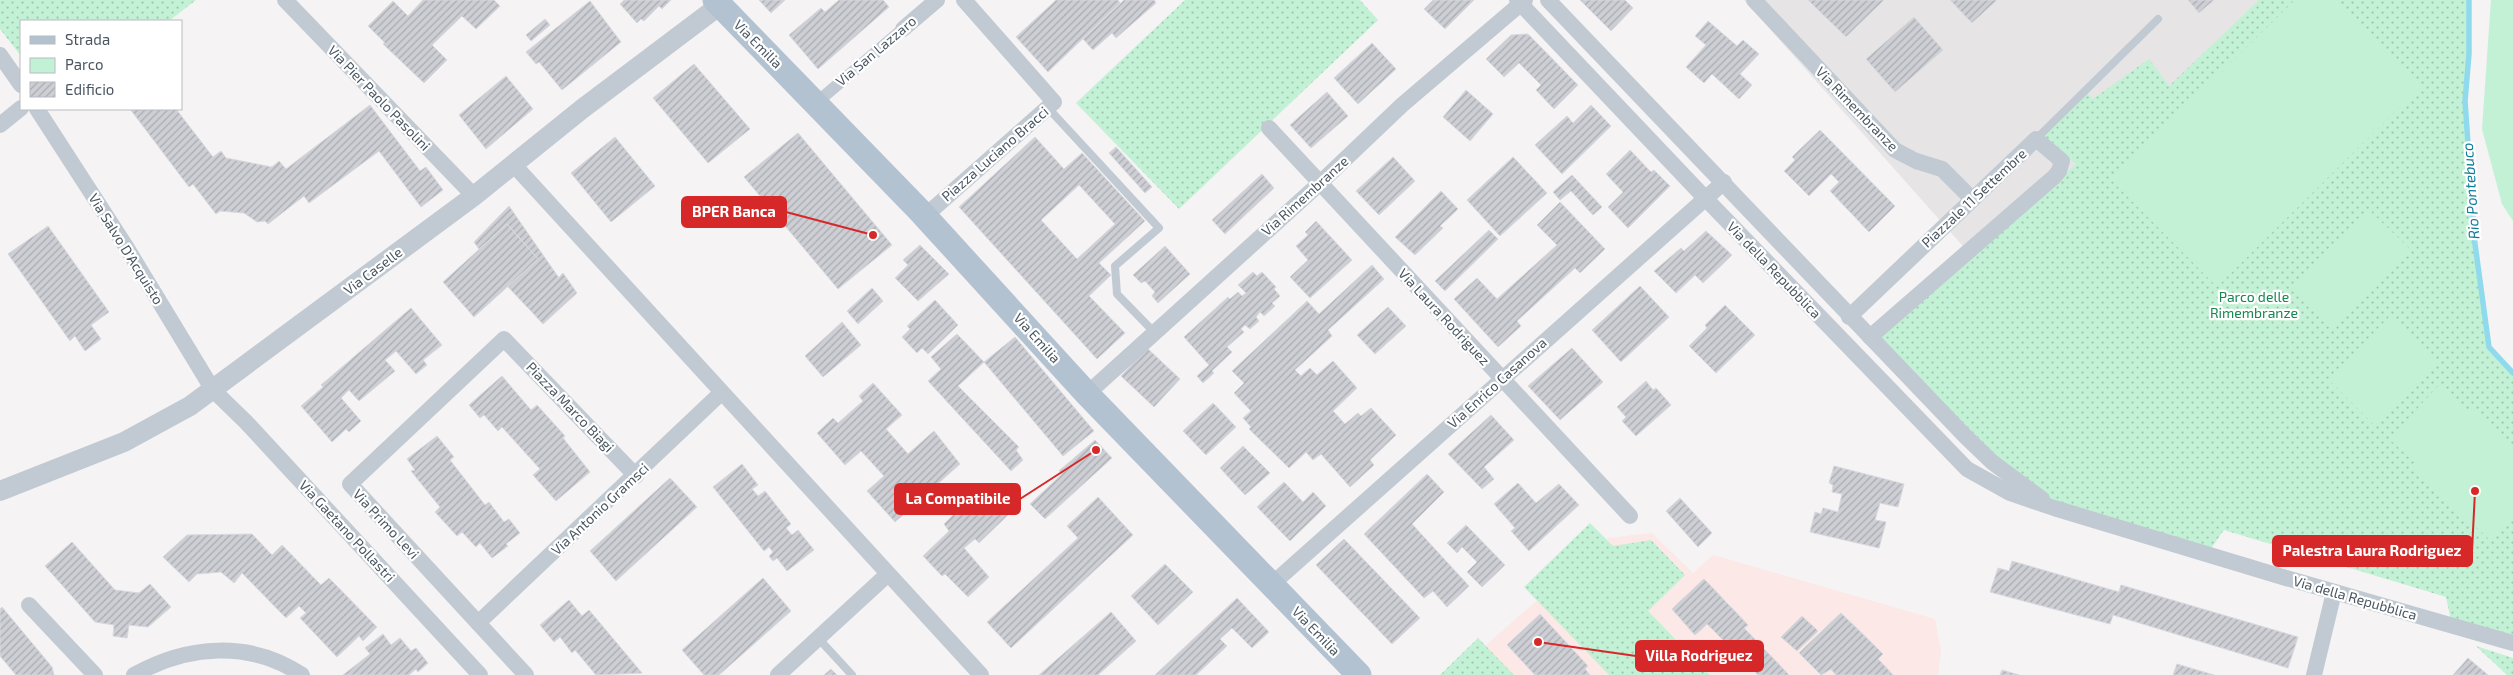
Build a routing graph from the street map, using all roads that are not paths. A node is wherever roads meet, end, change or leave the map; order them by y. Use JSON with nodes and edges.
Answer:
{"nodes":[{"id":1,"x":284,"y":0,"type":"edge"},
{"id":2,"x":937,"y":0,"type":"edge"},
{"id":3,"x":964,"y":0,"type":"edge"},
{"id":4,"x":1548,"y":0,"type":"edge"},
{"id":5,"x":1754,"y":0,"type":"edge"},
{"id":6,"x":1521,"y":1,"type":"edge"},
{"id":7,"x":717,"y":3,"type":"edge"},
{"id":8,"x":2158,"y":19,"type":"dead end"},
{"id":9,"x":903,"y":29,"type":"joint"},
{"id":10,"x":0,"y":55,"type":"edge"},
{"id":11,"x":20,"y":84,"type":"edge"},
{"id":12,"x":816,"y":103,"type":"junction"},
{"id":13,"x":1048,"y":108,"type":"junction"},
{"id":14,"x":20,"y":109,"type":"edge"},
{"id":15,"x":38,"y":110,"type":"edge"},
{"id":16,"x":0,"y":125,"type":"edge"},
{"id":17,"x":1269,"y":128,"type":"dead end"},
{"id":18,"x":2036,"y":139,"type":"junction"},
{"id":19,"x":514,"y":166,"type":"junction"},
{"id":20,"x":1724,"y":182,"type":"junction"},
{"id":21,"x":1319,"y":184,"type":"junction"},
{"id":22,"x":474,"y":196,"type":"junction"},
{"id":23,"x":1705,"y":198,"type":"junction"},
{"id":24,"x":1972,"y":199,"type":"junction"},
{"id":25,"x":924,"y":216,"type":"junction"},
{"id":26,"x":1852,"y":320,"type":"junction"},
{"id":27,"x":1154,"y":332,"type":"junction"},
{"id":28,"x":1870,"y":337,"type":"junction"},
{"id":29,"x":1840,"y":338,"type":"junction"},
{"id":30,"x":504,"y":339,"type":"joint"},
{"id":31,"x":1502,"y":378,"type":"junction"},
{"id":32,"x":213,"y":390,"type":"junction"},
{"id":33,"x":722,"y":393,"type":"junction"},
{"id":34,"x":1087,"y":394,"type":"junction"},
{"id":35,"x":1980,"y":451,"type":"junction"},
{"id":36,"x":1967,"y":468,"type":"junction"},
{"id":37,"x":636,"y":476,"type":"junction"},
{"id":38,"x":0,"y":491,"type":"edge"},
{"id":39,"x":2054,"y":508,"type":"junction"},
{"id":40,"x":1630,"y":516,"type":"dead end"},
{"id":41,"x":888,"y":574,"type":"junction"},
{"id":42,"x":1271,"y":585,"type":"junction"},
{"id":43,"x":2334,"y":592,"type":"junction"},
{"id":44,"x":29,"y":605,"type":"dead end"},
{"id":45,"x":478,"y":623,"type":"junction"},
{"id":46,"x":818,"y":638,"type":"junction"},
{"id":47,"x":2513,"y":643,"type":"edge"},
{"id":48,"x":474,"y":673,"type":"edge"},
{"id":49,"x":95,"y":675,"type":"edge"},
{"id":50,"x":134,"y":675,"type":"edge"},
{"id":51,"x":302,"y":675,"type":"edge"},
{"id":52,"x":526,"y":675,"type":"edge"},
{"id":53,"x":778,"y":675,"type":"edge"},
{"id":54,"x":852,"y":675,"type":"edge"},
{"id":55,"x":981,"y":675,"type":"edge"},
{"id":56,"x":1359,"y":675,"type":"edge"},
{"id":57,"x":2314,"y":675,"type":"edge"}],
"edges":[{"from":1,"to":22,"type":"street","name":"Via Pier Paolo Pasolini"},
{"from":2,"to":9,"type":"street","name":"Via San Lazzaro"},
{"from":3,"to":13,"type":"street","name":"Piazza Luciano Bracci"},
{"from":4,"to":20,"type":"street","name":"Via della Repubblica"},
{"from":5,"to":24,"type":"street","name":"Via Rimembranze"},
{"from":6,"to":21,"type":"street","name":"Via Rimembranze"},
{"from":6,"to":23,"type":"street","name":"Via della Repubblica"},
{"from":7,"to":12,"type":"main road","name":"Via Emilia"},
{"from":7,"to":19,"type":"street","name":"Via Caselle"},
{"from":8,"to":18,"type":"lane"},
{"from":9,"to":12,"type":"street","name":"Via San Lazzaro"},
{"from":10,"to":11,"type":"street"},
{"from":12,"to":25,"type":"main road","name":"Via Emilia"},
{"from":13,"to":25,"type":"street","name":"Piazza Luciano Bracci"},
{"from":13,"to":27,"type":"lane"},
{"from":14,"to":16,"type":"street"},
{"from":15,"to":32,"type":"street","name":"Via Salvo D'Acquisto"},
{"from":17,"to":21,"type":"street","name":"Via Laura Rodriguez"},
{"from":18,"to":24,"type":"street","name":"Piazzale 11 Settembre"},
{"from":18,"to":28,"type":"street","name":"Piazzale 11 Settembre"},
{"from":19,"to":22,"type":"street","name":"Via Caselle"},
{"from":19,"to":33,"type":"street"},
{"from":20,"to":23,"type":"street","name":"Via Enrico Casanova"},
{"from":20,"to":26,"type":"street","name":"Via della Repubblica"},
{"from":21,"to":27,"type":"street","name":"Via Rimembranze"},
{"from":21,"to":31,"type":"street","name":"Via Laura Rodriguez"},
{"from":22,"to":32,"type":"street","name":"Via Caselle"},
{"from":23,"to":29,"type":"street","name":"Via della Repubblica"},
{"from":23,"to":31,"type":"street","name":"Via Enrico Casanova"},
{"from":24,"to":26,"type":"street","name":"Piazzale 11 Settembre"},
{"from":25,"to":34,"type":"main road","name":"Via Emilia"},
{"from":26,"to":28,"type":"street","name":"Via della Repubblica"},
{"from":26,"to":29,"type":"street","name":"Piazzale 11 Settembre"},
{"from":27,"to":34,"type":"street","name":"Via Rimembranze"},
{"from":28,"to":35,"type":"street","name":"Via della Repubblica"},
{"from":29,"to":36,"type":"street","name":"Via della Repubblica"},
{"from":30,"to":37,"type":"street","name":"Piazza Marco Biagi"},
{"from":30,"to":45,"type":"street","name":"Via Primo Levi"},
{"from":31,"to":40,"type":"street","name":"Via Laura Rodriguez"},
{"from":31,"to":42,"type":"street","name":"Via Enrico Casanova"},
{"from":32,"to":38,"type":"street","name":"Via Caselle"},
{"from":32,"to":48,"type":"street","name":"Via Gaetano Pollastri"},
{"from":33,"to":37,"type":"street","name":"Via Antonio Gramsci"},
{"from":33,"to":41,"type":"street"},
{"from":34,"to":42,"type":"main road","name":"Via Emilia"},
{"from":35,"to":36,"type":"street"},
{"from":35,"to":39,"type":"street","name":"Via della Repubblica"},
{"from":36,"to":39,"type":"street","name":"Via della Repubblica"},
{"from":37,"to":45,"type":"street","name":"Via Antonio Gramsci"},
{"from":39,"to":43,"type":"street","name":"Via della Repubblica"},
{"from":41,"to":46,"type":"street"},
{"from":41,"to":55,"type":"street"},
{"from":42,"to":56,"type":"main road","name":"Via Emilia"},
{"from":43,"to":47,"type":"street","name":"Via della Repubblica"},
{"from":43,"to":57,"type":"street"},
{"from":44,"to":49,"type":"street"},
{"from":45,"to":52,"type":"street","name":"Via Primo Levi"},
{"from":46,"to":53,"type":"street"},
{"from":46,"to":54,"type":"lane"},
{"from":50,"to":51,"type":"street"}]}
